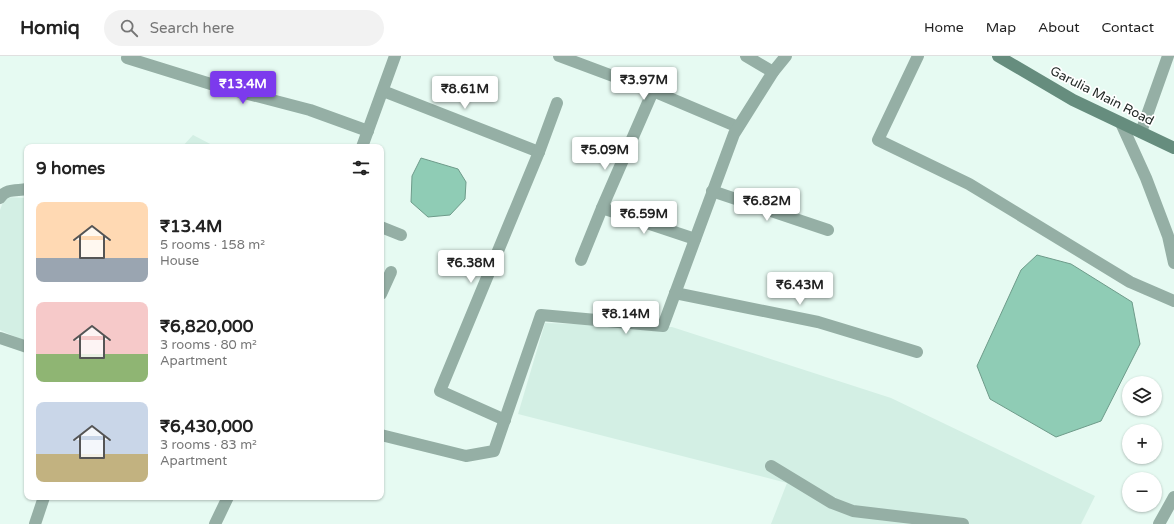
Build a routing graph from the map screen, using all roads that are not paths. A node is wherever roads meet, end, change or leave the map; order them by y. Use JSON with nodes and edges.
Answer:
{"nodes":[{"id":1,"x":395,"y":56,"type":"edge"},
{"id":2,"x":558,"y":56,"type":"edge"},
{"id":3,"x":746,"y":56,"type":"edge"},
{"id":4,"x":786,"y":56,"type":"edge"},
{"id":5,"x":918,"y":56,"type":"edge"},
{"id":6,"x":998,"y":56,"type":"edge"},
{"id":7,"x":1168,"y":56,"type":"edge"},
{"id":8,"x":126,"y":58,"type":"dead end"},
{"id":9,"x":773,"y":72,"type":"junction"},
{"id":10,"x":382,"y":91,"type":"junction"},
{"id":11,"x":653,"y":91,"type":"junction"},
{"id":12,"x":557,"y":103,"type":"dead end"},
{"id":13,"x":1121,"y":123,"type":"junction"},
{"id":14,"x":738,"y":127,"type":"junction"},
{"id":15,"x":368,"y":131,"type":"junction"},
{"id":16,"x":1141,"y":132,"type":"junction"},
{"id":17,"x":363,"y":144,"type":"edge"},
{"id":18,"x":1174,"y":148,"type":"edge"},
{"id":19,"x":539,"y":152,"type":"junction"},
{"id":20,"x":24,"y":190,"type":"edge"},
{"id":21,"x":712,"y":191,"type":"junction"},
{"id":22,"x":0,"y":198,"type":"edge"},
{"id":23,"x":602,"y":208,"type":"junction"},
{"id":24,"x":384,"y":228,"type":"edge"},
{"id":25,"x":828,"y":230,"type":"dead end"},
{"id":26,"x":401,"y":235,"type":"dead end"},
{"id":27,"x":695,"y":239,"type":"junction"},
{"id":28,"x":581,"y":260,"type":"dead end"},
{"id":29,"x":1174,"y":263,"type":"edge"},
{"id":30,"x":391,"y":272,"type":"dead end"},
{"id":31,"x":384,"y":287,"type":"edge"},
{"id":32,"x":675,"y":293,"type":"junction"},
{"id":33,"x":1174,"y":301,"type":"edge"},
{"id":34,"x":0,"y":338,"type":"edge"},
{"id":35,"x":24,"y":346,"type":"edge"},
{"id":36,"x":917,"y":352,"type":"dead end"},
{"id":37,"x":505,"y":420,"type":"junction"},
{"id":38,"x":384,"y":436,"type":"edge"},
{"id":39,"x":771,"y":466,"type":"dead end"},
{"id":40,"x":1174,"y":497,"type":"edge"},
{"id":41,"x":43,"y":500,"type":"edge"},
{"id":42,"x":227,"y":500,"type":"edge"},
{"id":43,"x":35,"y":524,"type":"edge"},
{"id":44,"x":215,"y":524,"type":"edge"},
{"id":45,"x":963,"y":524,"type":"edge"},
{"id":46,"x":1159,"y":524,"type":"edge"}],
"edges":[{"from":1,"to":10,"type":"street"},
{"from":2,"to":11,"type":"street"},
{"from":3,"to":9,"type":"street"},
{"from":4,"to":9,"type":"street"},
{"from":5,"to":33,"type":"street"},
{"from":6,"to":13,"type":"street","name":"Garulia Main Road"},
{"from":7,"to":16,"type":"street"},
{"from":8,"to":15,"type":"street"},
{"from":9,"to":14,"type":"street"},
{"from":10,"to":15,"type":"street"},
{"from":10,"to":19,"type":"street"},
{"from":11,"to":14,"type":"street"},
{"from":11,"to":23,"type":"street"},
{"from":12,"to":19,"type":"street"},
{"from":13,"to":16,"type":"street","name":"Garulia Main Road"},
{"from":13,"to":29,"type":"street"},
{"from":14,"to":21,"type":"street"},
{"from":15,"to":17,"type":"street"},
{"from":16,"to":18,"type":"street","name":"Garulia Main Road"},
{"from":19,"to":37,"type":"street"},
{"from":20,"to":22,"type":"street"},
{"from":21,"to":25,"type":"street"},
{"from":21,"to":27,"type":"street"},
{"from":23,"to":27,"type":"street"},
{"from":23,"to":28,"type":"street"},
{"from":24,"to":26,"type":"street"},
{"from":27,"to":32,"type":"street"},
{"from":30,"to":31,"type":"street"},
{"from":32,"to":36,"type":"street"},
{"from":32,"to":37,"type":"street"},
{"from":34,"to":35,"type":"street"},
{"from":37,"to":38,"type":"street"},
{"from":39,"to":45,"type":"street"},
{"from":40,"to":46,"type":"street"},
{"from":41,"to":43,"type":"street"},
{"from":42,"to":44,"type":"street"}]}
